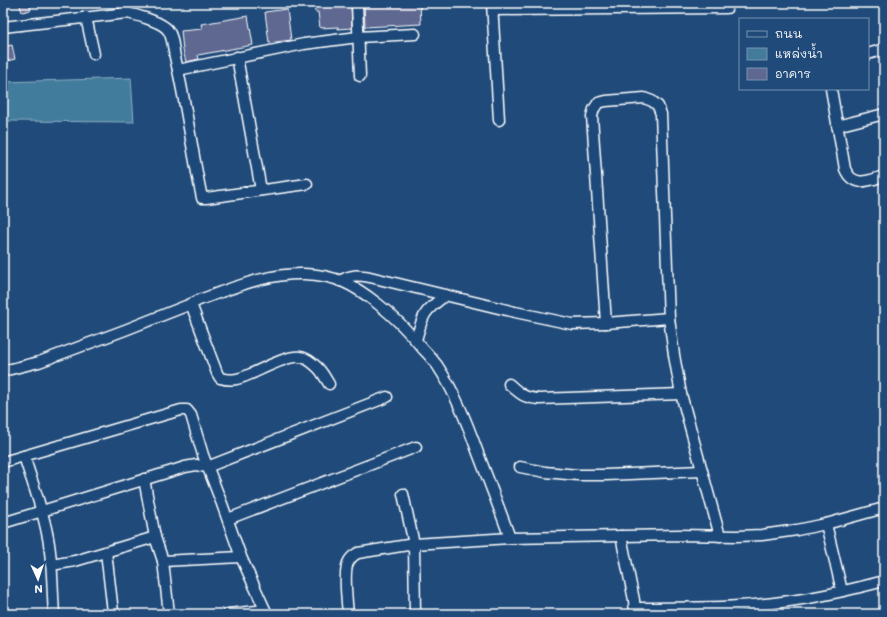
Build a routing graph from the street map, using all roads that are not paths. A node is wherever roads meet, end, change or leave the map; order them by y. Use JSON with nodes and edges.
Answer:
{"nodes":[{"id":1,"x":357,"y":3,"type":"edge"},
{"id":2,"x":492,"y":7,"type":"edge"},
{"id":3,"x":125,"y":8,"type":"edge"},
{"id":4,"x":727,"y":8,"type":"dead end"},
{"id":5,"x":86,"y":17,"type":"junction"},
{"id":6,"x":3,"y":27,"type":"edge"},
{"id":7,"x":415,"y":34,"type":"dead end"},
{"id":8,"x":358,"y":37,"type":"junction"},
{"id":9,"x":884,"y":49,"type":"edge"},
{"id":10,"x":94,"y":54,"type":"dead end"},
{"id":11,"x":869,"y":54,"type":"edge"},
{"id":12,"x":236,"y":57,"type":"junction"},
{"id":13,"x":178,"y":70,"type":"junction"},
{"id":14,"x":360,"y":76,"type":"dead end"},
{"id":15,"x":831,"y":90,"type":"edge"},
{"id":16,"x":884,"y":114,"type":"edge"},
{"id":17,"x":499,"y":120,"type":"dead end"},
{"id":18,"x":837,"y":126,"type":"junction"},
{"id":19,"x":884,"y":176,"type":"edge"},
{"id":20,"x":307,"y":184,"type":"dead end"},
{"id":21,"x":261,"y":190,"type":"junction"},
{"id":22,"x":340,"y":281,"type":"junction"},
{"id":23,"x":446,"y":295,"type":"junction"},
{"id":24,"x":191,"y":304,"type":"junction"},
{"id":25,"x":669,"y":318,"type":"junction"},
{"id":26,"x":606,"y":323,"type":"junction"},
{"id":27,"x":416,"y":340,"type":"junction"},
{"id":28,"x":3,"y":371,"type":"edge"},
{"id":29,"x":328,"y":384,"type":"dead end"},
{"id":30,"x":509,"y":384,"type":"dead end"},
{"id":31,"x":681,"y":394,"type":"junction"},
{"id":32,"x":388,"y":397,"type":"dead end"},
{"id":33,"x":416,"y":447,"type":"dead end"},
{"id":34,"x":24,"y":456,"type":"junction"},
{"id":35,"x":3,"y":462,"type":"edge"},
{"id":36,"x":207,"y":467,"type":"junction"},
{"id":37,"x":520,"y":467,"type":"dead end"},
{"id":38,"x":702,"y":471,"type":"junction"},
{"id":39,"x":144,"y":479,"type":"junction"},
{"id":40,"x":403,"y":494,"type":"dead end"},
{"id":41,"x":884,"y":508,"type":"edge"},
{"id":42,"x":42,"y":510,"type":"junction"},
{"id":43,"x":228,"y":519,"type":"junction"},
{"id":44,"x":3,"y":523,"type":"edge"},
{"id":45,"x":826,"y":524,"type":"junction"},
{"id":46,"x":621,"y":536,"type":"junction"},
{"id":47,"x":720,"y":536,"type":"junction"},
{"id":48,"x":155,"y":538,"type":"junction"},
{"id":49,"x":510,"y":538,"type":"junction"},
{"id":50,"x":414,"y":544,"type":"junction"},
{"id":51,"x":106,"y":552,"type":"junction"},
{"id":52,"x":241,"y":557,"type":"junction"},
{"id":53,"x":163,"y":561,"type":"junction"},
{"id":54,"x":51,"y":565,"type":"junction"},
{"id":55,"x":884,"y":581,"type":"edge"},
{"id":56,"x":842,"y":592,"type":"junction"},
{"id":57,"x":635,"y":611,"type":"edge"},
{"id":58,"x":113,"y":612,"type":"dead end"},
{"id":59,"x":266,"y":612,"type":"edge"},
{"id":60,"x":54,"y":614,"type":"edge"},
{"id":61,"x":169,"y":614,"type":"edge"},
{"id":62,"x":228,"y":614,"type":"edge"},
{"id":63,"x":348,"y":614,"type":"edge"},
{"id":64,"x":415,"y":614,"type":"edge"}],
"edges":[{"from":1,"to":8,"type":"street"},
{"from":2,"to":4,"type":"street"},
{"from":2,"to":17,"type":"street"},
{"from":3,"to":5,"type":"street"},
{"from":3,"to":13,"type":"street"},
{"from":5,"to":6,"type":"street"},
{"from":5,"to":10,"type":"street"},
{"from":7,"to":8,"type":"street"},
{"from":8,"to":12,"type":"street"},
{"from":8,"to":14,"type":"street"},
{"from":9,"to":11,"type":"street"},
{"from":12,"to":13,"type":"street"},
{"from":12,"to":21,"type":"street"},
{"from":13,"to":21,"type":"street"},
{"from":15,"to":18,"type":"street"},
{"from":16,"to":18,"type":"street"},
{"from":18,"to":19,"type":"street"},
{"from":20,"to":21,"type":"street"},
{"from":22,"to":23,"type":"street"},
{"from":22,"to":24,"type":"street"},
{"from":22,"to":27,"type":"street"},
{"from":23,"to":26,"type":"street"},
{"from":23,"to":27,"type":"street"},
{"from":24,"to":28,"type":"street"},
{"from":24,"to":29,"type":"street"},
{"from":25,"to":26,"type":"street"},
{"from":25,"to":26,"type":"street"},
{"from":25,"to":31,"type":"street"},
{"from":27,"to":49,"type":"street"},
{"from":30,"to":31,"type":"street"},
{"from":31,"to":38,"type":"street"},
{"from":32,"to":36,"type":"street"},
{"from":33,"to":43,"type":"street"},
{"from":34,"to":35,"type":"street"},
{"from":34,"to":36,"type":"street"},
{"from":34,"to":42,"type":"street"},
{"from":36,"to":39,"type":"street"},
{"from":36,"to":43,"type":"street"},
{"from":37,"to":38,"type":"street"},
{"from":38,"to":47,"type":"street"},
{"from":39,"to":42,"type":"street"},
{"from":39,"to":48,"type":"street"},
{"from":40,"to":50,"type":"street"},
{"from":41,"to":45,"type":"street"},
{"from":42,"to":44,"type":"street"},
{"from":42,"to":54,"type":"street"},
{"from":43,"to":52,"type":"street"},
{"from":45,"to":47,"type":"street"},
{"from":45,"to":56,"type":"street"},
{"from":46,"to":47,"type":"street"},
{"from":46,"to":49,"type":"street"},
{"from":46,"to":57,"type":"street"},
{"from":48,"to":51,"type":"street"},
{"from":48,"to":53,"type":"street"},
{"from":49,"to":50,"type":"street"},
{"from":50,"to":63,"type":"street"},
{"from":50,"to":64,"type":"street"},
{"from":51,"to":54,"type":"street"},
{"from":51,"to":58,"type":"street"},
{"from":52,"to":53,"type":"street"},
{"from":52,"to":59,"type":"street"},
{"from":53,"to":61,"type":"street"},
{"from":54,"to":60,"type":"street"},
{"from":55,"to":56,"type":"street"},
{"from":56,"to":57,"type":"street"},
{"from":59,"to":62,"type":"street"}]}
